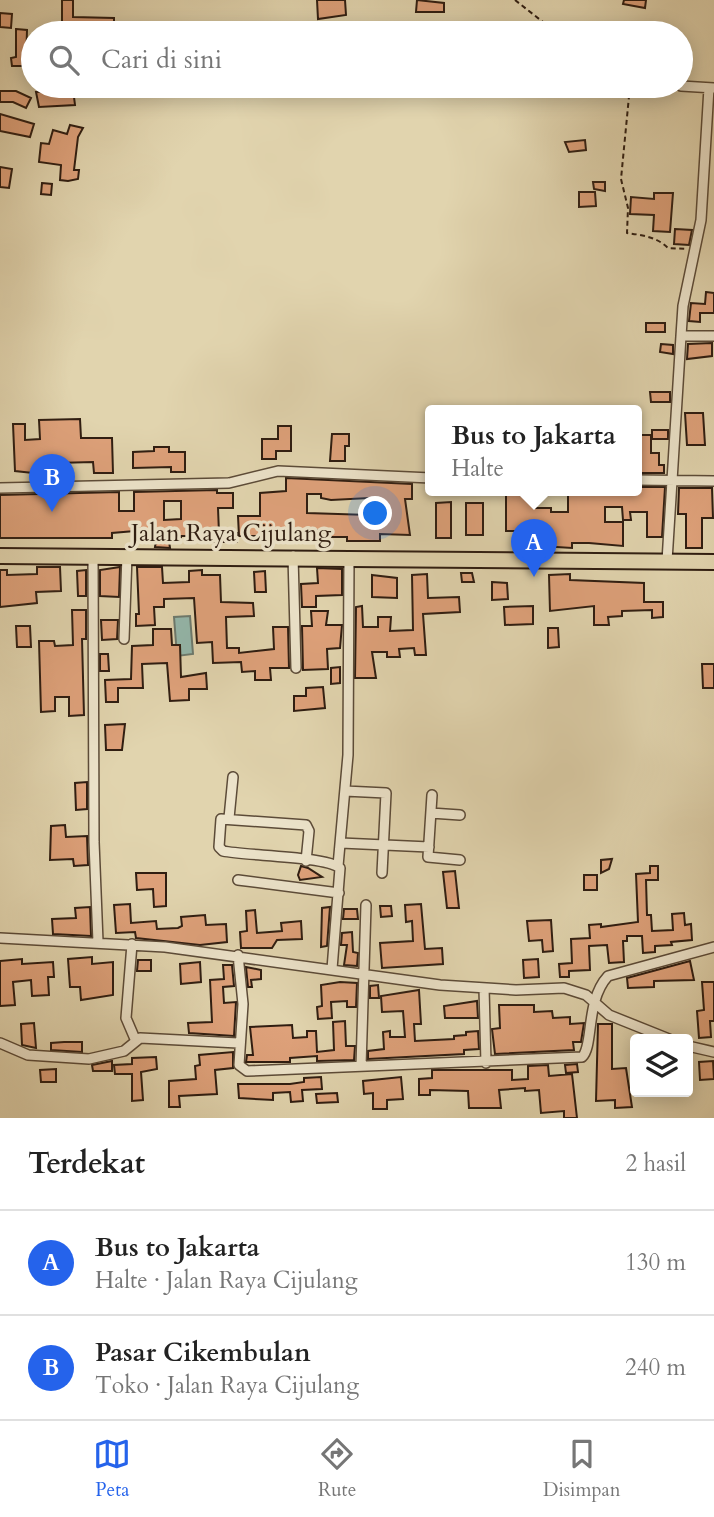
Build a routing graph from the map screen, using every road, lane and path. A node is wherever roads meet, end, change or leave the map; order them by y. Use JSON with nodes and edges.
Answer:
{"nodes":[{"id":1,"x":515,"y":0,"type":"edge"},
{"id":2,"x":542,"y":21,"type":"edge"},
{"id":3,"x":693,"y":87,"type":"edge"},
{"id":4,"x":712,"y":88,"type":"edge"},
{"id":5,"x":629,"y":98,"type":"edge"},
{"id":6,"x":694,"y":249,"type":"junction"},
{"id":7,"x":681,"y":337,"type":"junction"},
{"id":8,"x":714,"y":337,"type":"edge"},
{"id":9,"x":425,"y":478,"type":"edge"},
{"id":10,"x":642,"y":480,"type":"edge"},
{"id":11,"x":670,"y":480,"type":"junction"},
{"id":12,"x":714,"y":481,"type":"edge"},
{"id":13,"x":0,"y":488,"type":"edge"},
{"id":14,"x":93,"y":555,"type":"junction"},
{"id":15,"x":127,"y":555,"type":"junction"},
{"id":16,"x":0,"y":556,"type":"edge"},
{"id":17,"x":293,"y":556,"type":"junction"},
{"id":18,"x":349,"y":557,"type":"junction"},
{"id":19,"x":667,"y":562,"type":"junction"},
{"id":20,"x":714,"y":562,"type":"edge"},
{"id":21,"x":124,"y":639,"type":"dead end"},
{"id":22,"x":296,"y":668,"type":"dead end"},
{"id":23,"x":233,"y":777,"type":"dead end"},
{"id":24,"x":345,"y":791,"type":"junction"},
{"id":25,"x":432,"y":795,"type":"dead end"},
{"id":26,"x":431,"y":813,"type":"junction"},
{"id":27,"x":460,"y":815,"type":"dead end"},
{"id":28,"x":229,"y":818,"type":"junction"},
{"id":29,"x":339,"y":843,"type":"junction"},
{"id":30,"x":384,"y":845,"type":"junction"},
{"id":31,"x":429,"y":847,"type":"junction"},
{"id":32,"x":460,"y":860,"type":"dead end"},
{"id":33,"x":306,"y":861,"type":"junction"},
{"id":34,"x":336,"y":865,"type":"junction"},
{"id":35,"x":382,"y":873,"type":"dead end"},
{"id":36,"x":238,"y":880,"type":"dead end"},
{"id":37,"x":339,"y":893,"type":"junction"},
{"id":38,"x":366,"y":905,"type":"dead end"},
{"id":39,"x":0,"y":938,"type":"edge"},
{"id":40,"x":99,"y":942,"type":"junction"},
{"id":41,"x":132,"y":944,"type":"junction"},
{"id":42,"x":714,"y":947,"type":"edge"},
{"id":43,"x":239,"y":955,"type":"junction"},
{"id":44,"x":332,"y":969,"type":"junction"},
{"id":45,"x":363,"y":974,"type":"junction"},
{"id":46,"x":484,"y":988,"type":"junction"},
{"id":47,"x":594,"y":1000,"type":"junction"},
{"id":48,"x":656,"y":1034,"type":"edge"},
{"id":49,"x":135,"y":1040,"type":"junction"},
{"id":50,"x":0,"y":1042,"type":"edge"},
{"id":51,"x":238,"y":1043,"type":"junction"},
{"id":52,"x":693,"y":1047,"type":"edge"},
{"id":53,"x":714,"y":1052,"type":"edge"},
{"id":54,"x":486,"y":1063,"type":"junction"},
{"id":55,"x":361,"y":1066,"type":"junction"}],
"edges":[{"from":1,"to":2,"type":"path"},
{"from":3,"to":4,"type":"street"},
{"from":4,"to":6,"type":"street"},
{"from":5,"to":6,"type":"path"},
{"from":6,"to":7,"type":"street"},
{"from":7,"to":8,"type":"street"},
{"from":7,"to":11,"type":"street"},
{"from":9,"to":13,"type":"street"},
{"from":10,"to":11,"type":"street"},
{"from":11,"to":12,"type":"street"},
{"from":11,"to":19,"type":"street"},
{"from":14,"to":15,"type":"highway","name":"Jalan Raya Cijulang"},
{"from":14,"to":16,"type":"highway","name":"Jalan Raya Cijulang"},
{"from":14,"to":40,"type":"street"},
{"from":15,"to":17,"type":"highway","name":"Jalan Raya Cijulang"},
{"from":15,"to":21,"type":"street"},
{"from":17,"to":18,"type":"highway","name":"Jalan Raya Cijulang"},
{"from":17,"to":22,"type":"street"},
{"from":18,"to":19,"type":"highway","name":"Jalan Raya Cijulang"},
{"from":18,"to":24,"type":"street"},
{"from":19,"to":20,"type":"highway","name":"Jalan Raya Cijulang"},
{"from":23,"to":28,"type":"street"},
{"from":24,"to":29,"type":"street"},
{"from":24,"to":30,"type":"street"},
{"from":25,"to":26,"type":"street"},
{"from":26,"to":27,"type":"street"},
{"from":26,"to":31,"type":"street"},
{"from":28,"to":33,"type":"street"},
{"from":28,"to":33,"type":"street"},
{"from":29,"to":30,"type":"street"},
{"from":29,"to":34,"type":"street"},
{"from":30,"to":31,"type":"street"},
{"from":30,"to":35,"type":"street"},
{"from":31,"to":32,"type":"street"},
{"from":33,"to":34,"type":"street"},
{"from":34,"to":37,"type":"street"},
{"from":36,"to":37,"type":"street"},
{"from":37,"to":44,"type":"street"},
{"from":38,"to":45,"type":"street"},
{"from":39,"to":40,"type":"street"},
{"from":40,"to":41,"type":"street"},
{"from":41,"to":43,"type":"street"},
{"from":41,"to":49,"type":"street"},
{"from":42,"to":47,"type":"street"},
{"from":43,"to":44,"type":"street"},
{"from":43,"to":51,"type":"street"},
{"from":44,"to":45,"type":"street"},
{"from":45,"to":46,"type":"street"},
{"from":45,"to":55,"type":"street"},
{"from":46,"to":47,"type":"street"},
{"from":46,"to":54,"type":"street"},
{"from":47,"to":48,"type":"street"},
{"from":47,"to":54,"type":"street"},
{"from":49,"to":50,"type":"street"},
{"from":49,"to":51,"type":"street"},
{"from":51,"to":55,"type":"street"},
{"from":52,"to":53,"type":"street"},
{"from":54,"to":55,"type":"street"}]}
